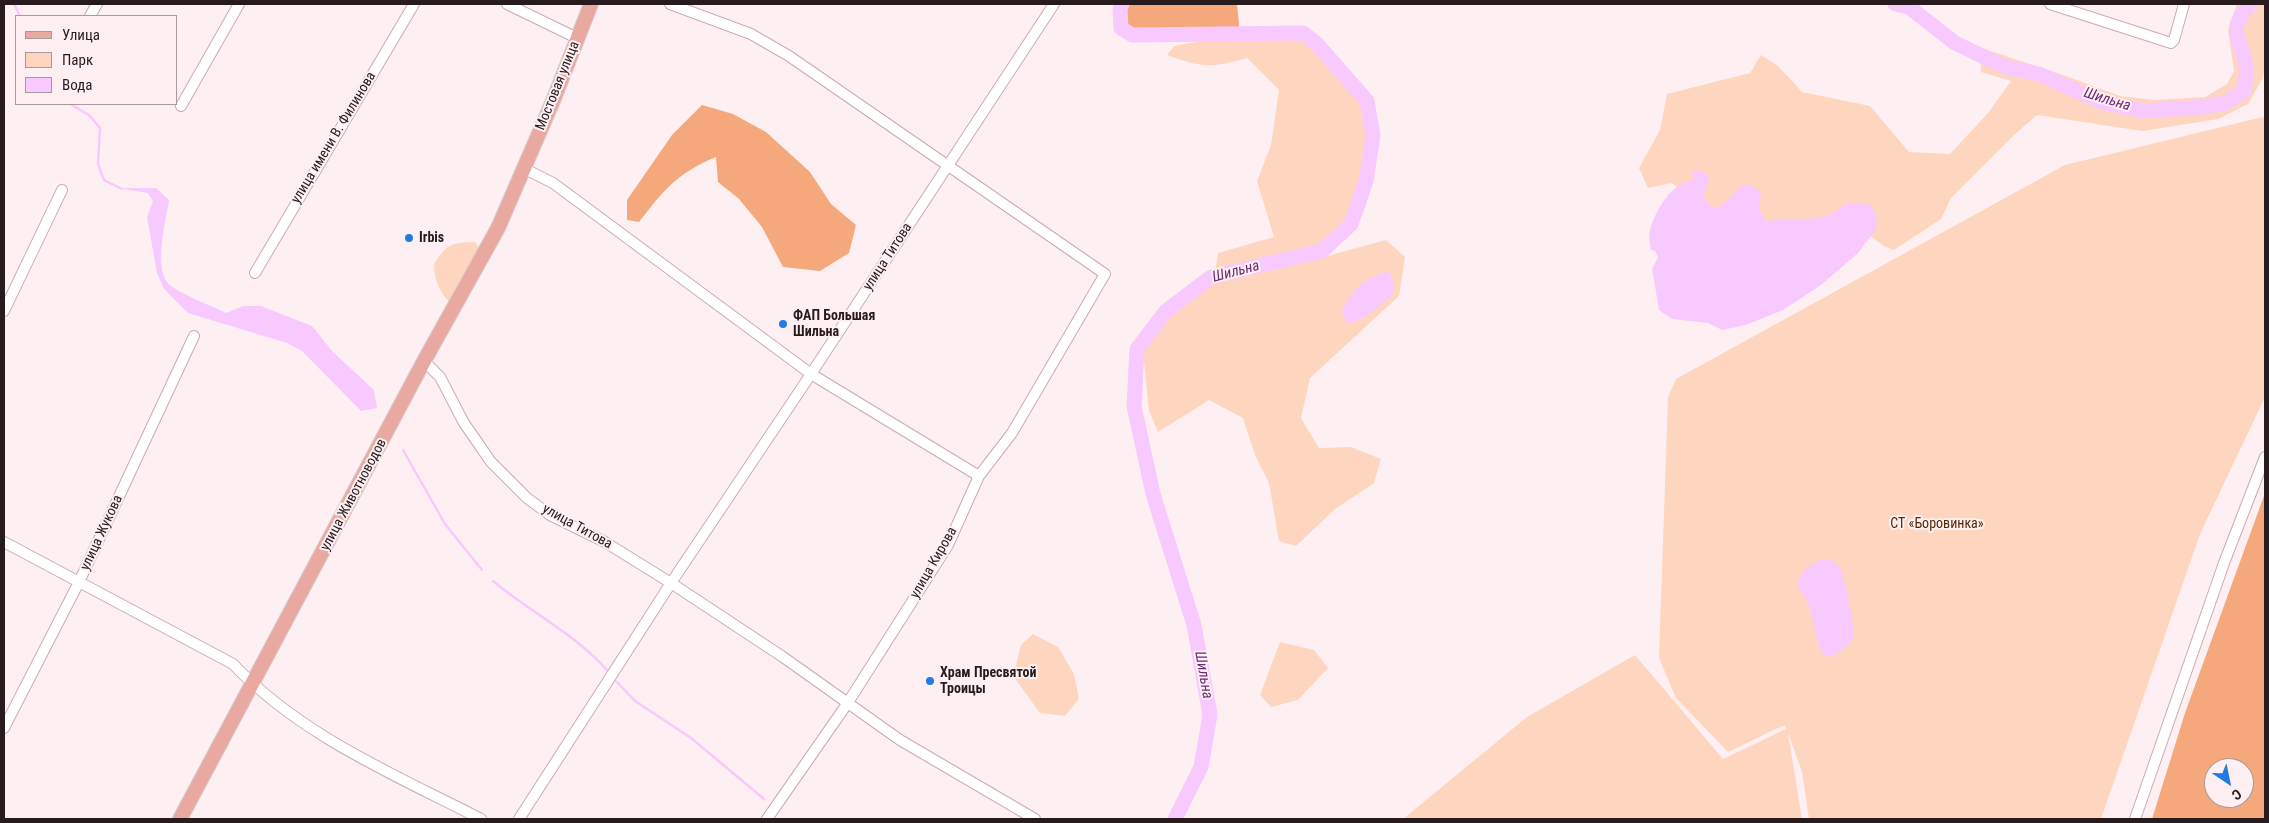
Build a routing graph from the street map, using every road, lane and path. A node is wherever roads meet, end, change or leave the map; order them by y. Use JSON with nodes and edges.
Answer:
{"nodes":[{"id":1,"x":97,"y":4,"type":"edge"},
{"id":2,"x":239,"y":4,"type":"edge"},
{"id":3,"x":414,"y":4,"type":"edge"},
{"id":4,"x":507,"y":4,"type":"edge"},
{"id":5,"x":591,"y":4,"type":"edge"},
{"id":6,"x":670,"y":4,"type":"edge"},
{"id":7,"x":1054,"y":4,"type":"edge"},
{"id":8,"x":2050,"y":4,"type":"edge"},
{"id":9,"x":2184,"y":4,"type":"edge"},
{"id":10,"x":91,"y":15,"type":"edge"},
{"id":11,"x":577,"y":38,"type":"junction"},
{"id":12,"x":181,"y":106,"type":"dead end"},
{"id":13,"x":948,"y":166,"type":"junction"},
{"id":14,"x":524,"y":168,"type":"junction"},
{"id":15,"x":62,"y":190,"type":"dead end"},
{"id":16,"x":255,"y":273,"type":"dead end"},
{"id":17,"x":4,"y":311,"type":"edge"},
{"id":18,"x":194,"y":336,"type":"dead end"},
{"id":19,"x":424,"y":361,"type":"junction"},
{"id":20,"x":811,"y":374,"type":"junction"},
{"id":21,"x":2265,"y":457,"type":"edge"},
{"id":22,"x":979,"y":476,"type":"junction"},
{"id":23,"x":4,"y":542,"type":"edge"},
{"id":24,"x":80,"y":582,"type":"junction"},
{"id":25,"x":671,"y":584,"type":"junction"},
{"id":26,"x":253,"y":686,"type":"junction"},
{"id":27,"x":847,"y":704,"type":"junction"},
{"id":28,"x":4,"y":728,"type":"edge"},
{"id":29,"x":180,"y":819,"type":"edge"},
{"id":30,"x":481,"y":819,"type":"edge"},
{"id":31,"x":519,"y":819,"type":"edge"},
{"id":32,"x":767,"y":819,"type":"edge"},
{"id":33,"x":1035,"y":819,"type":"edge"},
{"id":34,"x":2135,"y":819,"type":"edge"}],
"edges":[{"from":1,"to":10,"type":"street"},
{"from":2,"to":12,"type":"street"},
{"from":3,"to":16,"type":"street","name":"улица имени В. Филинова"},
{"from":4,"to":11,"type":"street"},
{"from":5,"to":11,"type":"main road","name":"Мостовая улица"},
{"from":6,"to":13,"type":"street"},
{"from":7,"to":13,"type":"street","name":"улица Титова"},
{"from":8,"to":9,"type":"street"},
{"from":11,"to":14,"type":"main road","name":"Мостовая улица"},
{"from":13,"to":20,"type":"street","name":"улица Титова"},
{"from":13,"to":22,"type":"street","name":"улица Кирова"},
{"from":14,"to":19,"type":"main road","name":"улица Животноводов"},
{"from":14,"to":20,"type":"street"},
{"from":15,"to":17,"type":"street"},
{"from":18,"to":24,"type":"street","name":"улица Жукова"},
{"from":19,"to":25,"type":"street","name":"улица Титова"},
{"from":19,"to":26,"type":"main road","name":"улица Животноводов"},
{"from":20,"to":22,"type":"street"},
{"from":20,"to":25,"type":"street","name":"улица Титова"},
{"from":21,"to":34,"type":"street"},
{"from":22,"to":27,"type":"street","name":"улица Кирова"},
{"from":23,"to":24,"type":"street"},
{"from":24,"to":26,"type":"street"},
{"from":24,"to":28,"type":"street","name":"улица Жукова"},
{"from":25,"to":27,"type":"street"},
{"from":25,"to":31,"type":"street","name":"улица Титова"},
{"from":26,"to":29,"type":"main road","name":"улица Животноводов"},
{"from":26,"to":30,"type":"street"},
{"from":27,"to":32,"type":"street","name":"улица Кирова"},
{"from":27,"to":33,"type":"street"}]}
